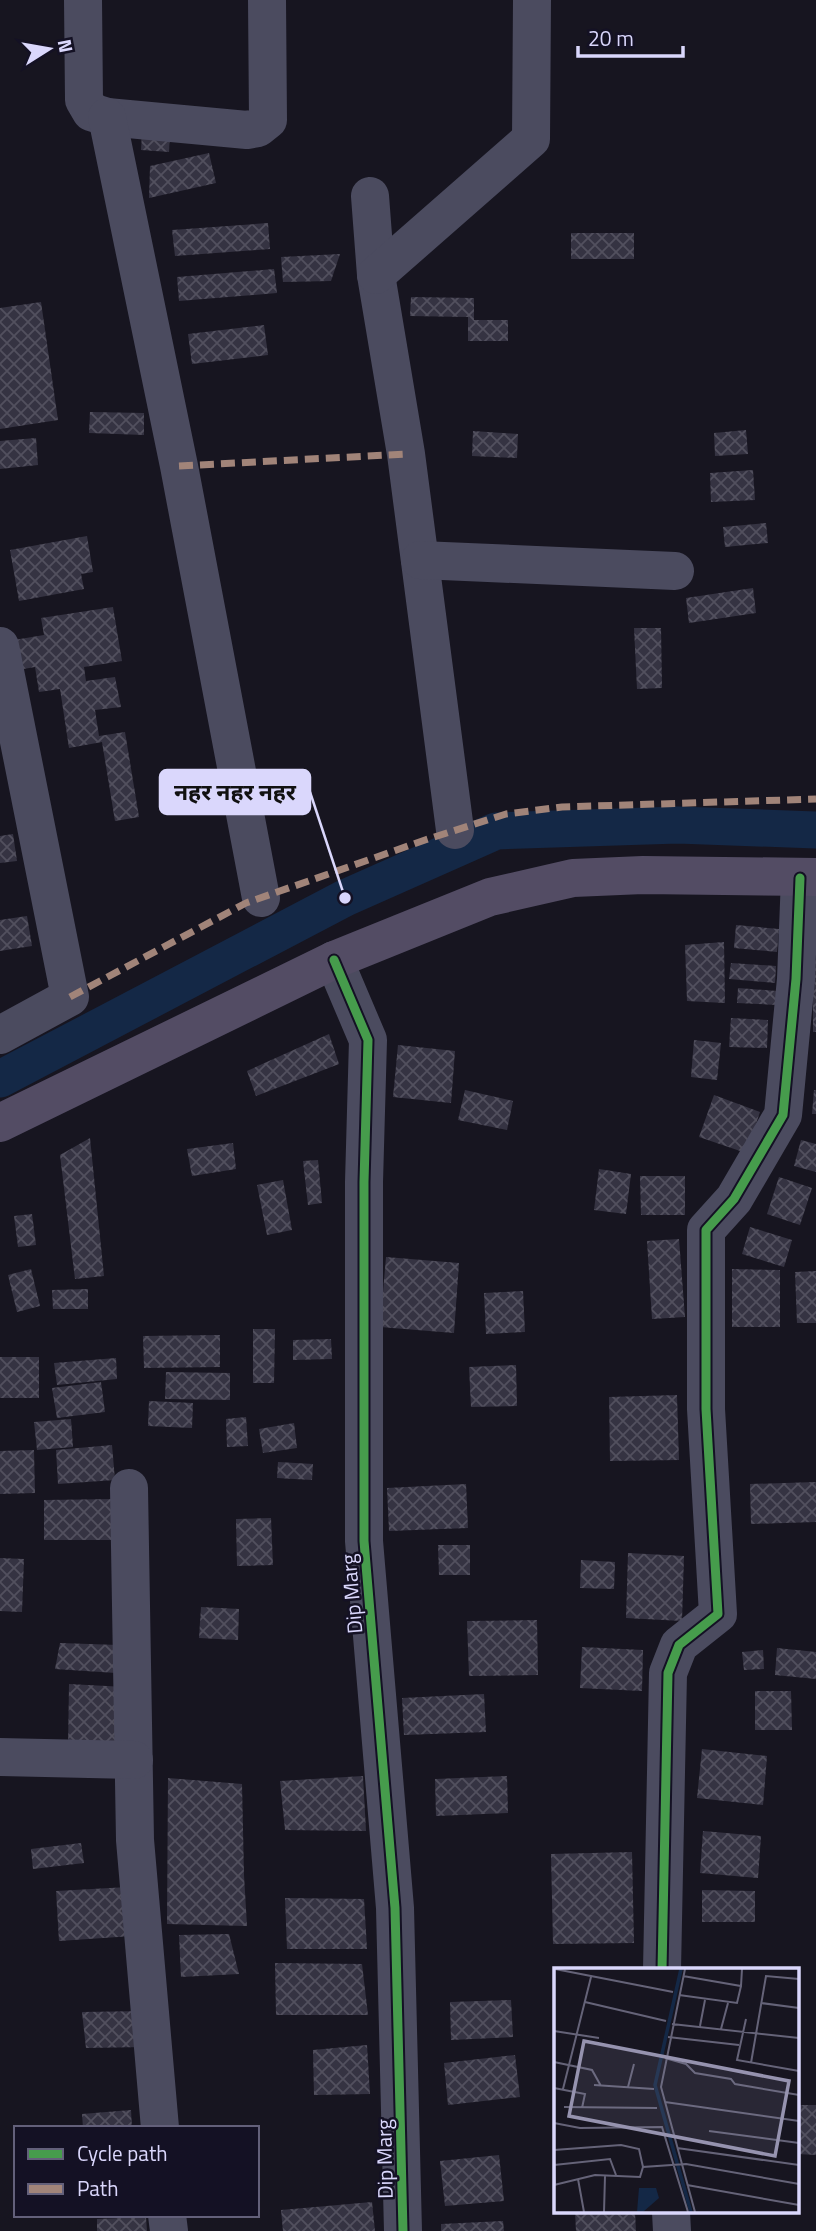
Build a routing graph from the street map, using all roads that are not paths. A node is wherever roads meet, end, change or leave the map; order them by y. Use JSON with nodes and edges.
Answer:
{"nodes":[{"id":1,"x":83,"y":0,"type":"edge"},
{"id":2,"x":267,"y":0,"type":"edge"},
{"id":3,"x":533,"y":0,"type":"edge"},
{"id":4,"x":107,"y":117,"type":"junction"},
{"id":5,"x":370,"y":196,"type":"dead end"},
{"id":6,"x":376,"y":275,"type":"junction"},
{"id":7,"x":420,"y":560,"type":"junction"},
{"id":8,"x":675,"y":571,"type":"dead end"},
{"id":9,"x":0,"y":646,"type":"edge"},
{"id":10,"x":455,"y":830,"type":"dead end"},
{"id":11,"x":808,"y":877,"type":"edge"},
{"id":12,"x":261,"y":898,"type":"dead end"},
{"id":13,"x":334,"y":960,"type":"junction"},
{"id":14,"x":0,"y":1035,"type":"edge"},
{"id":15,"x":0,"y":1123,"type":"edge"},
{"id":16,"x":128,"y":1488,"type":"dead end"},
{"id":17,"x":0,"y":1757,"type":"edge"},
{"id":18,"x":134,"y":1760,"type":"junction"},
{"id":19,"x":662,"y":1968,"type":"edge"},
{"id":20,"x":160,"y":2126,"type":"edge"},
{"id":21,"x":403,"y":2231,"type":"edge"}],
"edges":[{"from":1,"to":4,"type":"street"},
{"from":2,"to":4,"type":"street"},
{"from":3,"to":6,"type":"street"},
{"from":4,"to":12,"type":"street"},
{"from":5,"to":6,"type":"street"},
{"from":6,"to":7,"type":"street"},
{"from":7,"to":8,"type":"street"},
{"from":7,"to":10,"type":"street"},
{"from":9,"to":14,"type":"street"},
{"from":11,"to":13,"type":"main road"},
{"from":11,"to":19,"type":"street"},
{"from":13,"to":15,"type":"main road"},
{"from":13,"to":21,"type":"street","name":"Dip Marg"},
{"from":16,"to":18,"type":"street"},
{"from":17,"to":18,"type":"street"},
{"from":18,"to":20,"type":"street"}]}
